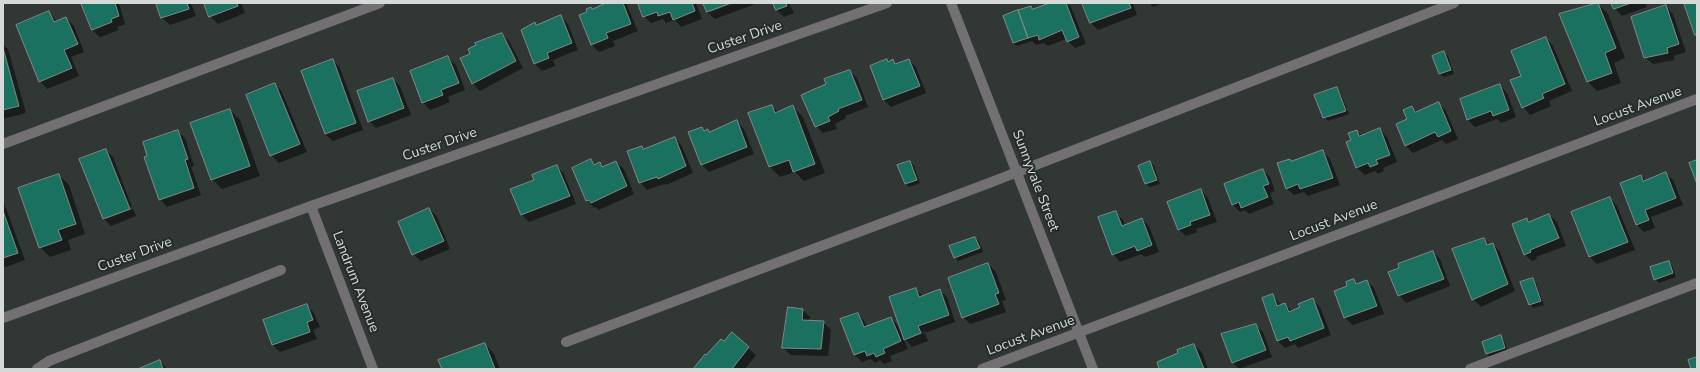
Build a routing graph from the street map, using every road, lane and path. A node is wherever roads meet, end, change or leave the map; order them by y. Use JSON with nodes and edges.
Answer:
{"nodes":[{"id":1,"x":380,"y":3,"type":"edge"},
{"id":2,"x":887,"y":3,"type":"edge"},
{"id":3,"x":951,"y":3,"type":"edge"},
{"id":4,"x":1454,"y":3,"type":"edge"},
{"id":5,"x":1697,"y":99,"type":"edge"},
{"id":6,"x":3,"y":144,"type":"edge"},
{"id":7,"x":1016,"y":172,"type":"junction"},
{"id":8,"x":311,"y":206,"type":"junction"},
{"id":9,"x":281,"y":270,"type":"dead end"},
{"id":10,"x":1697,"y":283,"type":"edge"},
{"id":11,"x":3,"y":318,"type":"edge"},
{"id":12,"x":1079,"y":333,"type":"junction"},
{"id":13,"x":566,"y":342,"type":"dead end"},
{"id":14,"x":37,"y":369,"type":"edge"},
{"id":15,"x":373,"y":369,"type":"edge"},
{"id":16,"x":982,"y":369,"type":"edge"},
{"id":17,"x":1093,"y":369,"type":"edge"},
{"id":18,"x":1470,"y":369,"type":"edge"}],
"edges":[{"from":1,"to":6,"type":"street"},
{"from":2,"to":8,"type":"street","name":"Custer Drive"},
{"from":3,"to":7,"type":"street","name":"Sunnyvale Street"},
{"from":4,"to":7,"type":"street"},
{"from":5,"to":12,"type":"street","name":"Locust Avenue"},
{"from":7,"to":12,"type":"street","name":"Sunnyvale Street"},
{"from":7,"to":13,"type":"street"},
{"from":8,"to":11,"type":"street","name":"Custer Drive"},
{"from":8,"to":15,"type":"street","name":"Landrum Avenue"},
{"from":9,"to":14,"type":"street"},
{"from":10,"to":18,"type":"street"},
{"from":12,"to":16,"type":"street","name":"Locust Avenue"},
{"from":12,"to":17,"type":"street","name":"Sunnyvale Street"}]}
